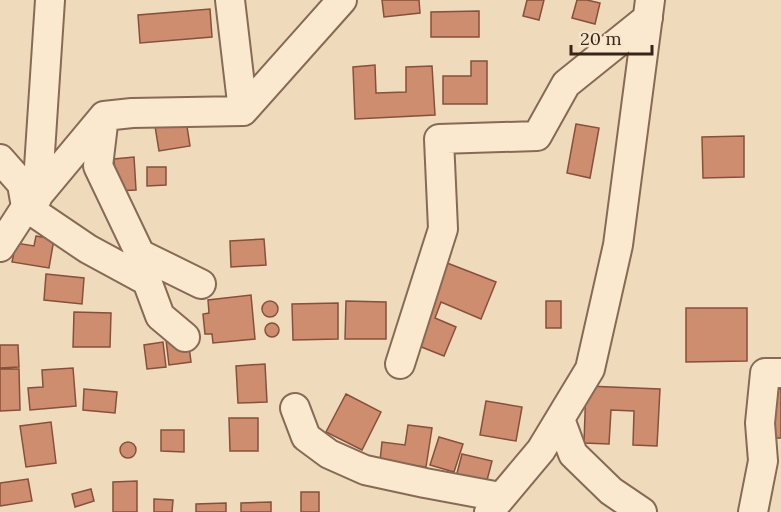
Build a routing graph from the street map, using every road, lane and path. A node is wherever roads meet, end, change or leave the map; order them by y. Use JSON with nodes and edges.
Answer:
{"nodes":[{"id":1,"x":50,"y":0,"type":"edge"},
{"id":2,"x":231,"y":0,"type":"edge"},
{"id":3,"x":342,"y":0,"type":"edge"},
{"id":4,"x":649,"y":9,"type":"edge"},
{"id":5,"x":243,"y":111,"type":"junction"},
{"id":6,"x":104,"y":116,"type":"junction"},
{"id":7,"x":0,"y":159,"type":"edge"},
{"id":8,"x":32,"y":203,"type":"junction"},
{"id":9,"x":0,"y":247,"type":"edge"},
{"id":10,"x":143,"y":267,"type":"junction"},
{"id":11,"x":201,"y":284,"type":"dead end"},
{"id":12,"x":185,"y":337,"type":"dead end"},
{"id":13,"x":400,"y":363,"type":"dead end"},
{"id":14,"x":781,"y":372,"type":"edge"},
{"id":15,"x":295,"y":408,"type":"dead end"},
{"id":16,"x":560,"y":419,"type":"junction"},
{"id":17,"x":495,"y":505,"type":"edge"},
{"id":18,"x":642,"y":512,"type":"edge"},
{"id":19,"x":753,"y":512,"type":"edge"}],
"edges":[{"from":1,"to":8,"type":"street"},
{"from":2,"to":5,"type":"street"},
{"from":3,"to":5,"type":"street"},
{"from":4,"to":13,"type":"street"},
{"from":4,"to":16,"type":"street"},
{"from":5,"to":6,"type":"street"},
{"from":6,"to":8,"type":"street"},
{"from":6,"to":10,"type":"street"},
{"from":7,"to":8,"type":"street"},
{"from":8,"to":9,"type":"street"},
{"from":8,"to":10,"type":"street"},
{"from":10,"to":11,"type":"street"},
{"from":10,"to":12,"type":"street"},
{"from":14,"to":19,"type":"street"},
{"from":15,"to":17,"type":"street"},
{"from":16,"to":17,"type":"street"},
{"from":16,"to":18,"type":"street"}]}
